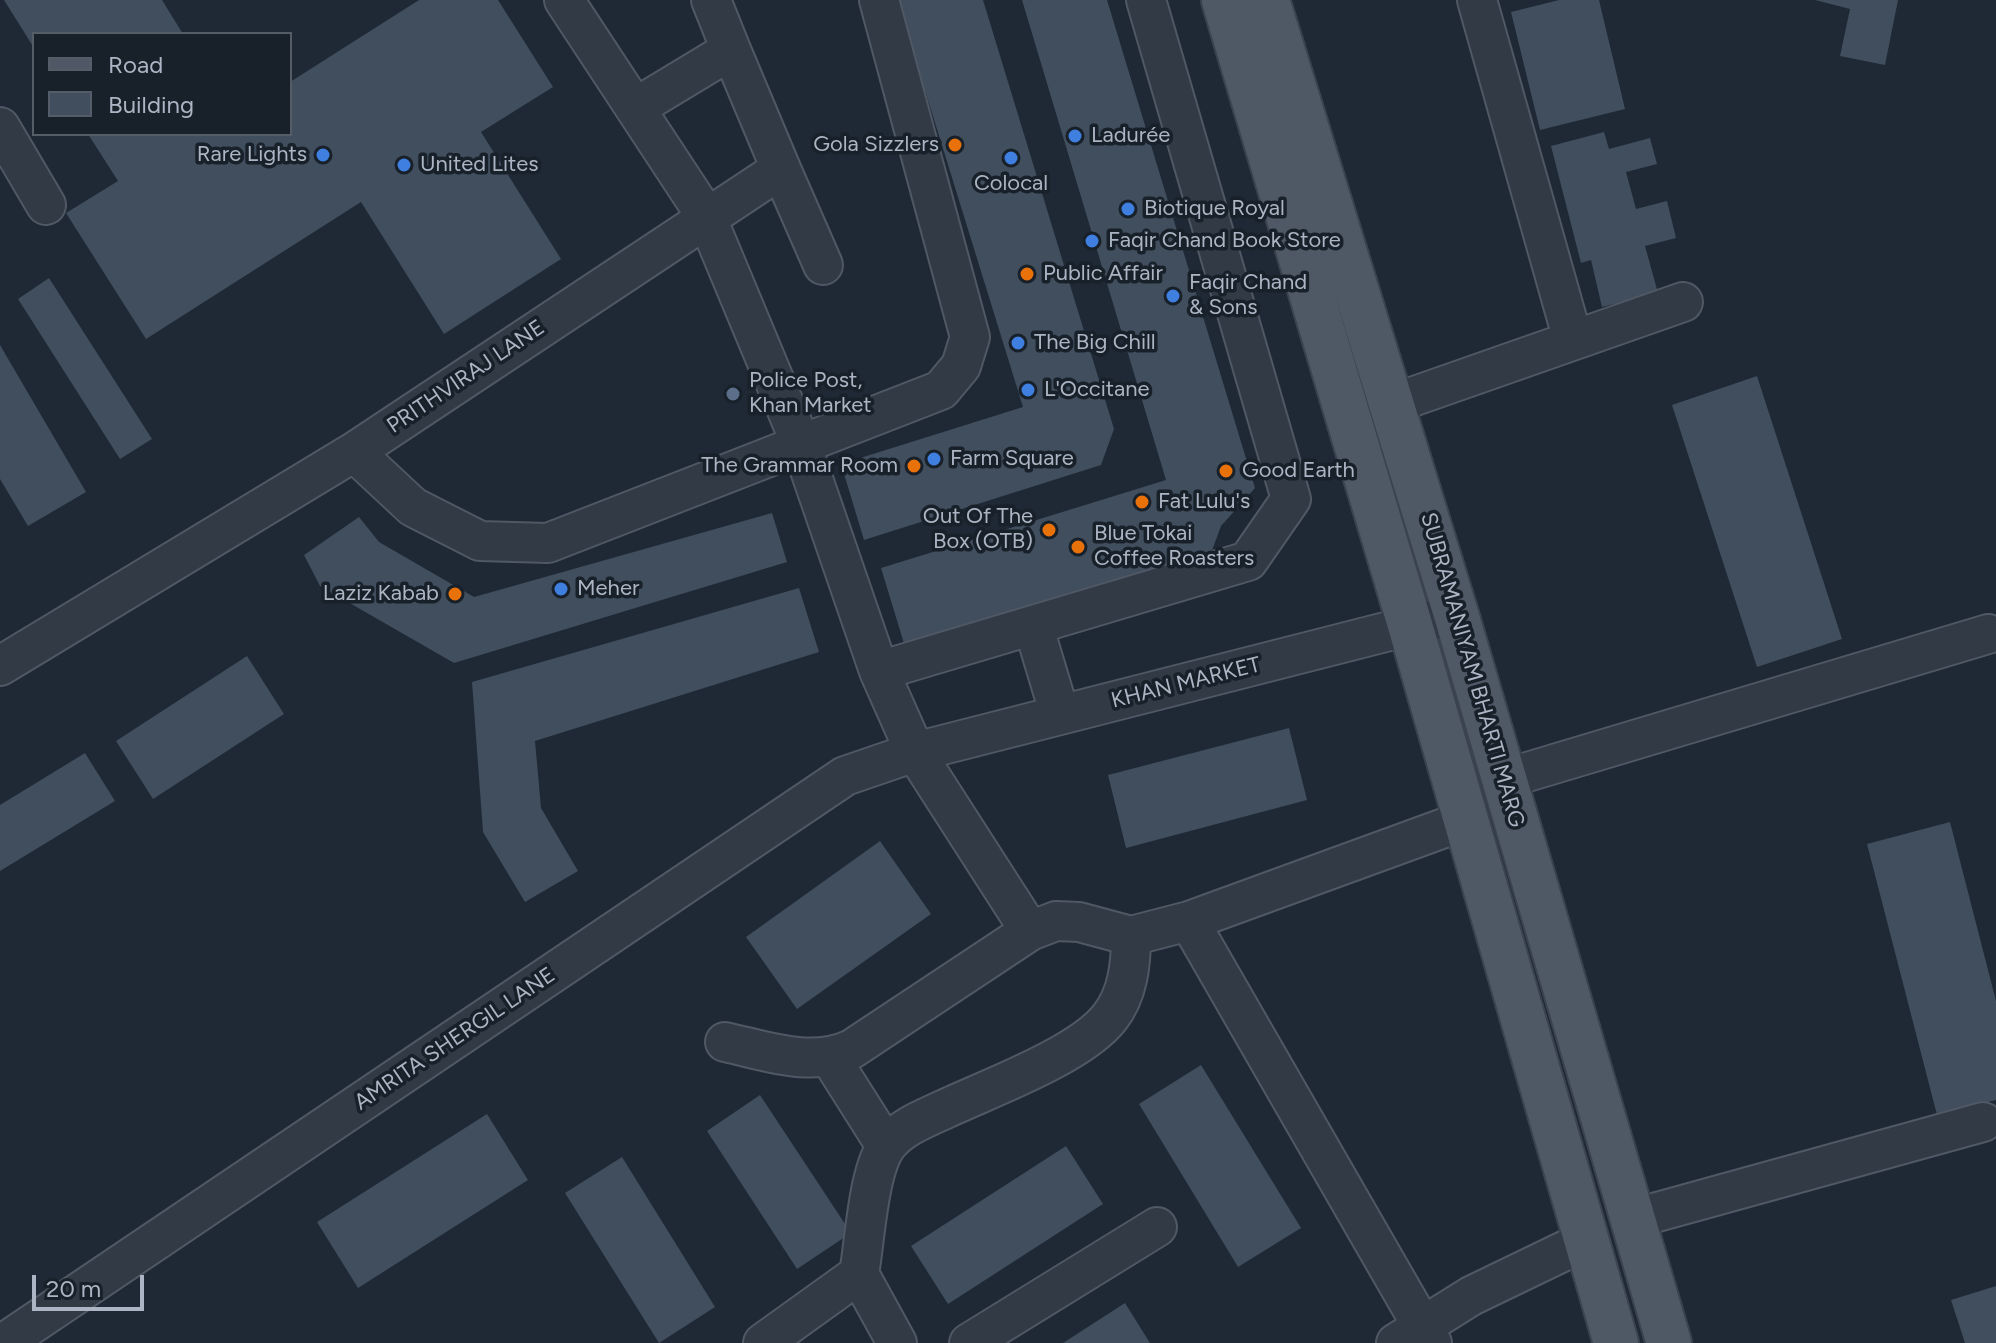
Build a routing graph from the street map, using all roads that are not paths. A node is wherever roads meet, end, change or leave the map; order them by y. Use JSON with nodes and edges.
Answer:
{"nodes":[{"id":1,"x":564,"y":0,"type":"edge"},
{"id":2,"x":711,"y":0,"type":"edge"},
{"id":3,"x":879,"y":0,"type":"edge"},
{"id":4,"x":1146,"y":0,"type":"edge"},
{"id":5,"x":1224,"y":0,"type":"edge"},
{"id":6,"x":1267,"y":0,"type":"edge"},
{"id":7,"x":1477,"y":0,"type":"edge"},
{"id":8,"x":731,"y":50,"type":"junction"},
{"id":9,"x":635,"y":108,"type":"junction"},
{"id":10,"x":0,"y":127,"type":"edge"},
{"id":11,"x":781,"y":169,"type":"junction"},
{"id":12,"x":46,"y":205,"type":"dead end"},
{"id":13,"x":706,"y":216,"type":"junction"},
{"id":14,"x":823,"y":265,"type":"dead end"},
{"id":15,"x":1683,"y":302,"type":"dead end"},
{"id":16,"x":1573,"y":340,"type":"junction"},
{"id":17,"x":1392,"y":404,"type":"junction"},
{"id":18,"x":801,"y":444,"type":"junction"},
{"id":19,"x":354,"y":452,"type":"junction"},
{"id":20,"x":1456,"y":614,"type":"junction"},
{"id":21,"x":1033,"y":625,"type":"junction"},
{"id":22,"x":1410,"y":625,"type":"junction"},
{"id":23,"x":1988,"y":634,"type":"dead end"},
{"id":24,"x":4,"y":652,"type":"edge"},
{"id":25,"x":879,"y":671,"type":"junction"},
{"id":26,"x":1060,"y":715,"type":"junction"},
{"id":27,"x":915,"y":752,"type":"junction"},
{"id":28,"x":1504,"y":779,"type":"junction"},
{"id":29,"x":1466,"y":820,"type":"junction"},
{"id":30,"x":1189,"y":921,"type":"junction"},
{"id":31,"x":1030,"y":931,"type":"junction"},
{"id":32,"x":1131,"y":936,"type":"junction"},
{"id":33,"x":725,"y":1042,"type":"dead end"},
{"id":34,"x":831,"y":1059,"type":"junction"},
{"id":35,"x":1983,"y":1122,"type":"dead end"},
{"id":36,"x":886,"y":1146,"type":"junction"},
{"id":37,"x":1632,"y":1219,"type":"junction"},
{"id":38,"x":1157,"y":1227,"type":"dead end"},
{"id":39,"x":1587,"y":1240,"type":"junction"},
{"id":40,"x":859,"y":1274,"type":"junction"},
{"id":41,"x":1417,"y":1337,"type":"edge"},
{"id":42,"x":4,"y":1343,"type":"edge"},
{"id":43,"x":763,"y":1343,"type":"edge"},
{"id":44,"x":897,"y":1343,"type":"edge"},
{"id":45,"x":969,"y":1343,"type":"edge"},
{"id":46,"x":1616,"y":1343,"type":"edge"},
{"id":47,"x":1669,"y":1343,"type":"edge"}],
"edges":[{"from":1,"to":9,"type":"street"},
{"from":2,"to":8,"type":"street"},
{"from":3,"to":18,"type":"street"},
{"from":4,"to":21,"type":"street"},
{"from":5,"to":22,"type":"main road"},
{"from":6,"to":17,"type":"main road","name":"SUBRAMANIYAM BHARTI MARG"},
{"from":7,"to":16,"type":"street"},
{"from":8,"to":9,"type":"street"},
{"from":8,"to":11,"type":"street"},
{"from":9,"to":13,"type":"street"},
{"from":10,"to":12,"type":"street"},
{"from":11,"to":13,"type":"street","name":"PRITHVIRAJ LANE"},
{"from":11,"to":14,"type":"street"},
{"from":13,"to":18,"type":"street"},
{"from":13,"to":19,"type":"street","name":"PRITHVIRAJ LANE"},
{"from":15,"to":16,"type":"street"},
{"from":16,"to":17,"type":"street"},
{"from":17,"to":20,"type":"main road","name":"SUBRAMANIYAM BHARTI MARG"},
{"from":18,"to":19,"type":"street"},
{"from":18,"to":25,"type":"street"},
{"from":19,"to":24,"type":"street","name":"PRITHVIRAJ LANE"},
{"from":20,"to":22,"type":"street","name":"KHAN MARKET"},
{"from":20,"to":28,"type":"main road","name":"SUBRAMANIYAM BHARTI MARG"},
{"from":21,"to":25,"type":"street"},
{"from":21,"to":26,"type":"street"},
{"from":22,"to":26,"type":"street","name":"KHAN MARKET"},
{"from":22,"to":29,"type":"main road"},
{"from":23,"to":28,"type":"street"},
{"from":25,"to":27,"type":"street"},
{"from":26,"to":27,"type":"street","name":"KHAN MARKET"},
{"from":27,"to":31,"type":"street"},
{"from":27,"to":42,"type":"street","name":"AMRITA SHERGIL LANE"},
{"from":28,"to":37,"type":"main road","name":"SUBRAMANIYAM BHARTI MARG"},
{"from":29,"to":30,"type":"street"},
{"from":29,"to":39,"type":"main road"},
{"from":30,"to":32,"type":"street"},
{"from":30,"to":41,"type":"street"},
{"from":31,"to":32,"type":"street"},
{"from":31,"to":34,"type":"street"},
{"from":32,"to":36,"type":"street"},
{"from":33,"to":34,"type":"street"},
{"from":34,"to":36,"type":"street"},
{"from":35,"to":37,"type":"street"},
{"from":36,"to":40,"type":"street"},
{"from":37,"to":47,"type":"main road","name":"SUBRAMANIYAM BHARTI MARG"},
{"from":38,"to":45,"type":"street"},
{"from":39,"to":41,"type":"street"},
{"from":39,"to":46,"type":"main road"},
{"from":40,"to":43,"type":"street"},
{"from":40,"to":44,"type":"street"}]}
